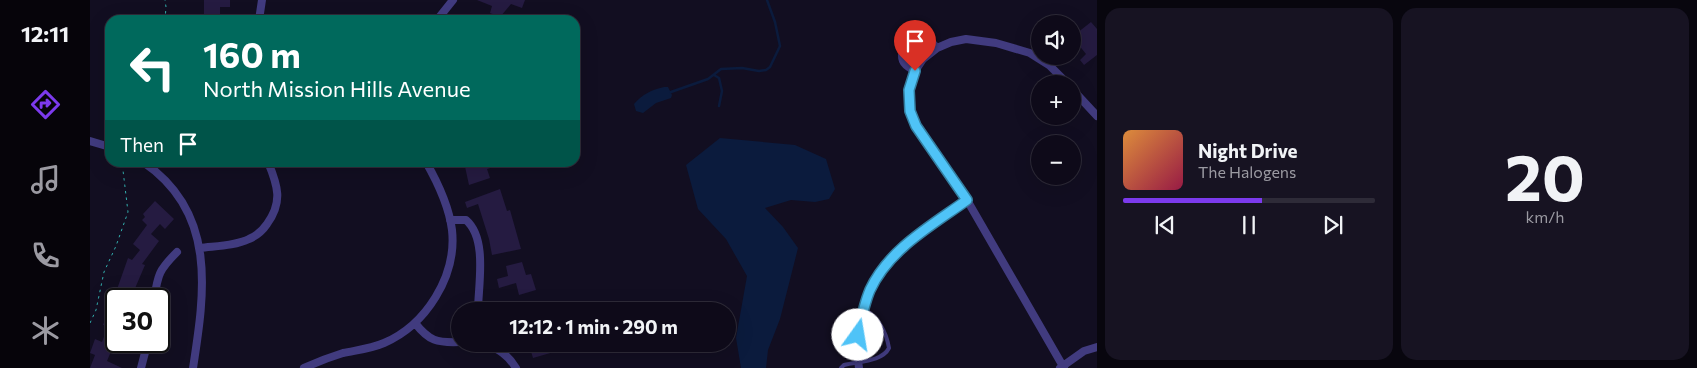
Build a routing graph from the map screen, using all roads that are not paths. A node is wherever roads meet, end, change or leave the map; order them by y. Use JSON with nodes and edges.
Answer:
{"nodes":[{"id":1,"x":262,"y":0,"type":"edge"},
{"id":2,"x":454,"y":0,"type":"edge"},
{"id":3,"x":260,"y":15,"type":"edge"},
{"id":4,"x":441,"y":15,"type":"edge"},
{"id":5,"x":936,"y":48,"type":"junction"},
{"id":6,"x":915,"y":71,"type":"junction"},
{"id":7,"x":1059,"y":75,"type":"edge"},
{"id":8,"x":1081,"y":99,"type":"edge"},
{"id":9,"x":1097,"y":116,"type":"edge"},
{"id":10,"x":90,"y":141,"type":"edge"},
{"id":11,"x":105,"y":146,"type":"edge"},
{"id":12,"x":150,"y":167,"type":"edge"},
{"id":13,"x":270,"y":167,"type":"edge"},
{"id":14,"x":429,"y":167,"type":"edge"},
{"id":15,"x":967,"y":200,"type":"junction"},
{"id":16,"x":450,"y":220,"type":"junction"},
{"id":17,"x":200,"y":248,"type":"junction"},
{"id":18,"x":177,"y":252,"type":"dead end"},
{"id":19,"x":156,"y":288,"type":"edge"},
{"id":20,"x":479,"y":302,"type":"edge"},
{"id":21,"x":864,"y":309,"type":"junction"},
{"id":22,"x":415,"y":323,"type":"junction"},
{"id":23,"x":451,"y":342,"type":"edge"},
{"id":24,"x":1097,"y":347,"type":"edge"},
{"id":25,"x":502,"y":352,"type":"edge"},
{"id":26,"x":145,"y":353,"type":"edge"},
{"id":27,"x":858,"y":365,"type":"edge"},
{"id":28,"x":1062,"y":367,"type":"edge"},
{"id":29,"x":141,"y":368,"type":"edge"},
{"id":30,"x":193,"y":368,"type":"edge"},
{"id":31,"x":304,"y":368,"type":"edge"},
{"id":32,"x":516,"y":368,"type":"edge"},
{"id":33,"x":841,"y":368,"type":"edge"}],
"edges":[{"from":1,"to":3,"type":"street"},
{"from":2,"to":4,"type":"street"},
{"from":5,"to":6,"type":"street"},
{"from":5,"to":6,"type":"street"},
{"from":5,"to":7,"type":"street"},
{"from":6,"to":15,"type":"street"},
{"from":8,"to":9,"type":"street"},
{"from":10,"to":11,"type":"street"},
{"from":12,"to":17,"type":"street"},
{"from":13,"to":17,"type":"street"},
{"from":14,"to":16,"type":"street"},
{"from":15,"to":21,"type":"street"},
{"from":15,"to":28,"type":"street"},
{"from":16,"to":20,"type":"street"},
{"from":16,"to":22,"type":"street"},
{"from":17,"to":30,"type":"street"},
{"from":18,"to":19,"type":"street"},
{"from":21,"to":27,"type":"street"},
{"from":21,"to":27,"type":"lane"},
{"from":22,"to":23,"type":"street"},
{"from":22,"to":31,"type":"street"},
{"from":24,"to":28,"type":"street"},
{"from":25,"to":32,"type":"street"},
{"from":26,"to":29,"type":"street"},
{"from":27,"to":33,"type":"lane"}]}
